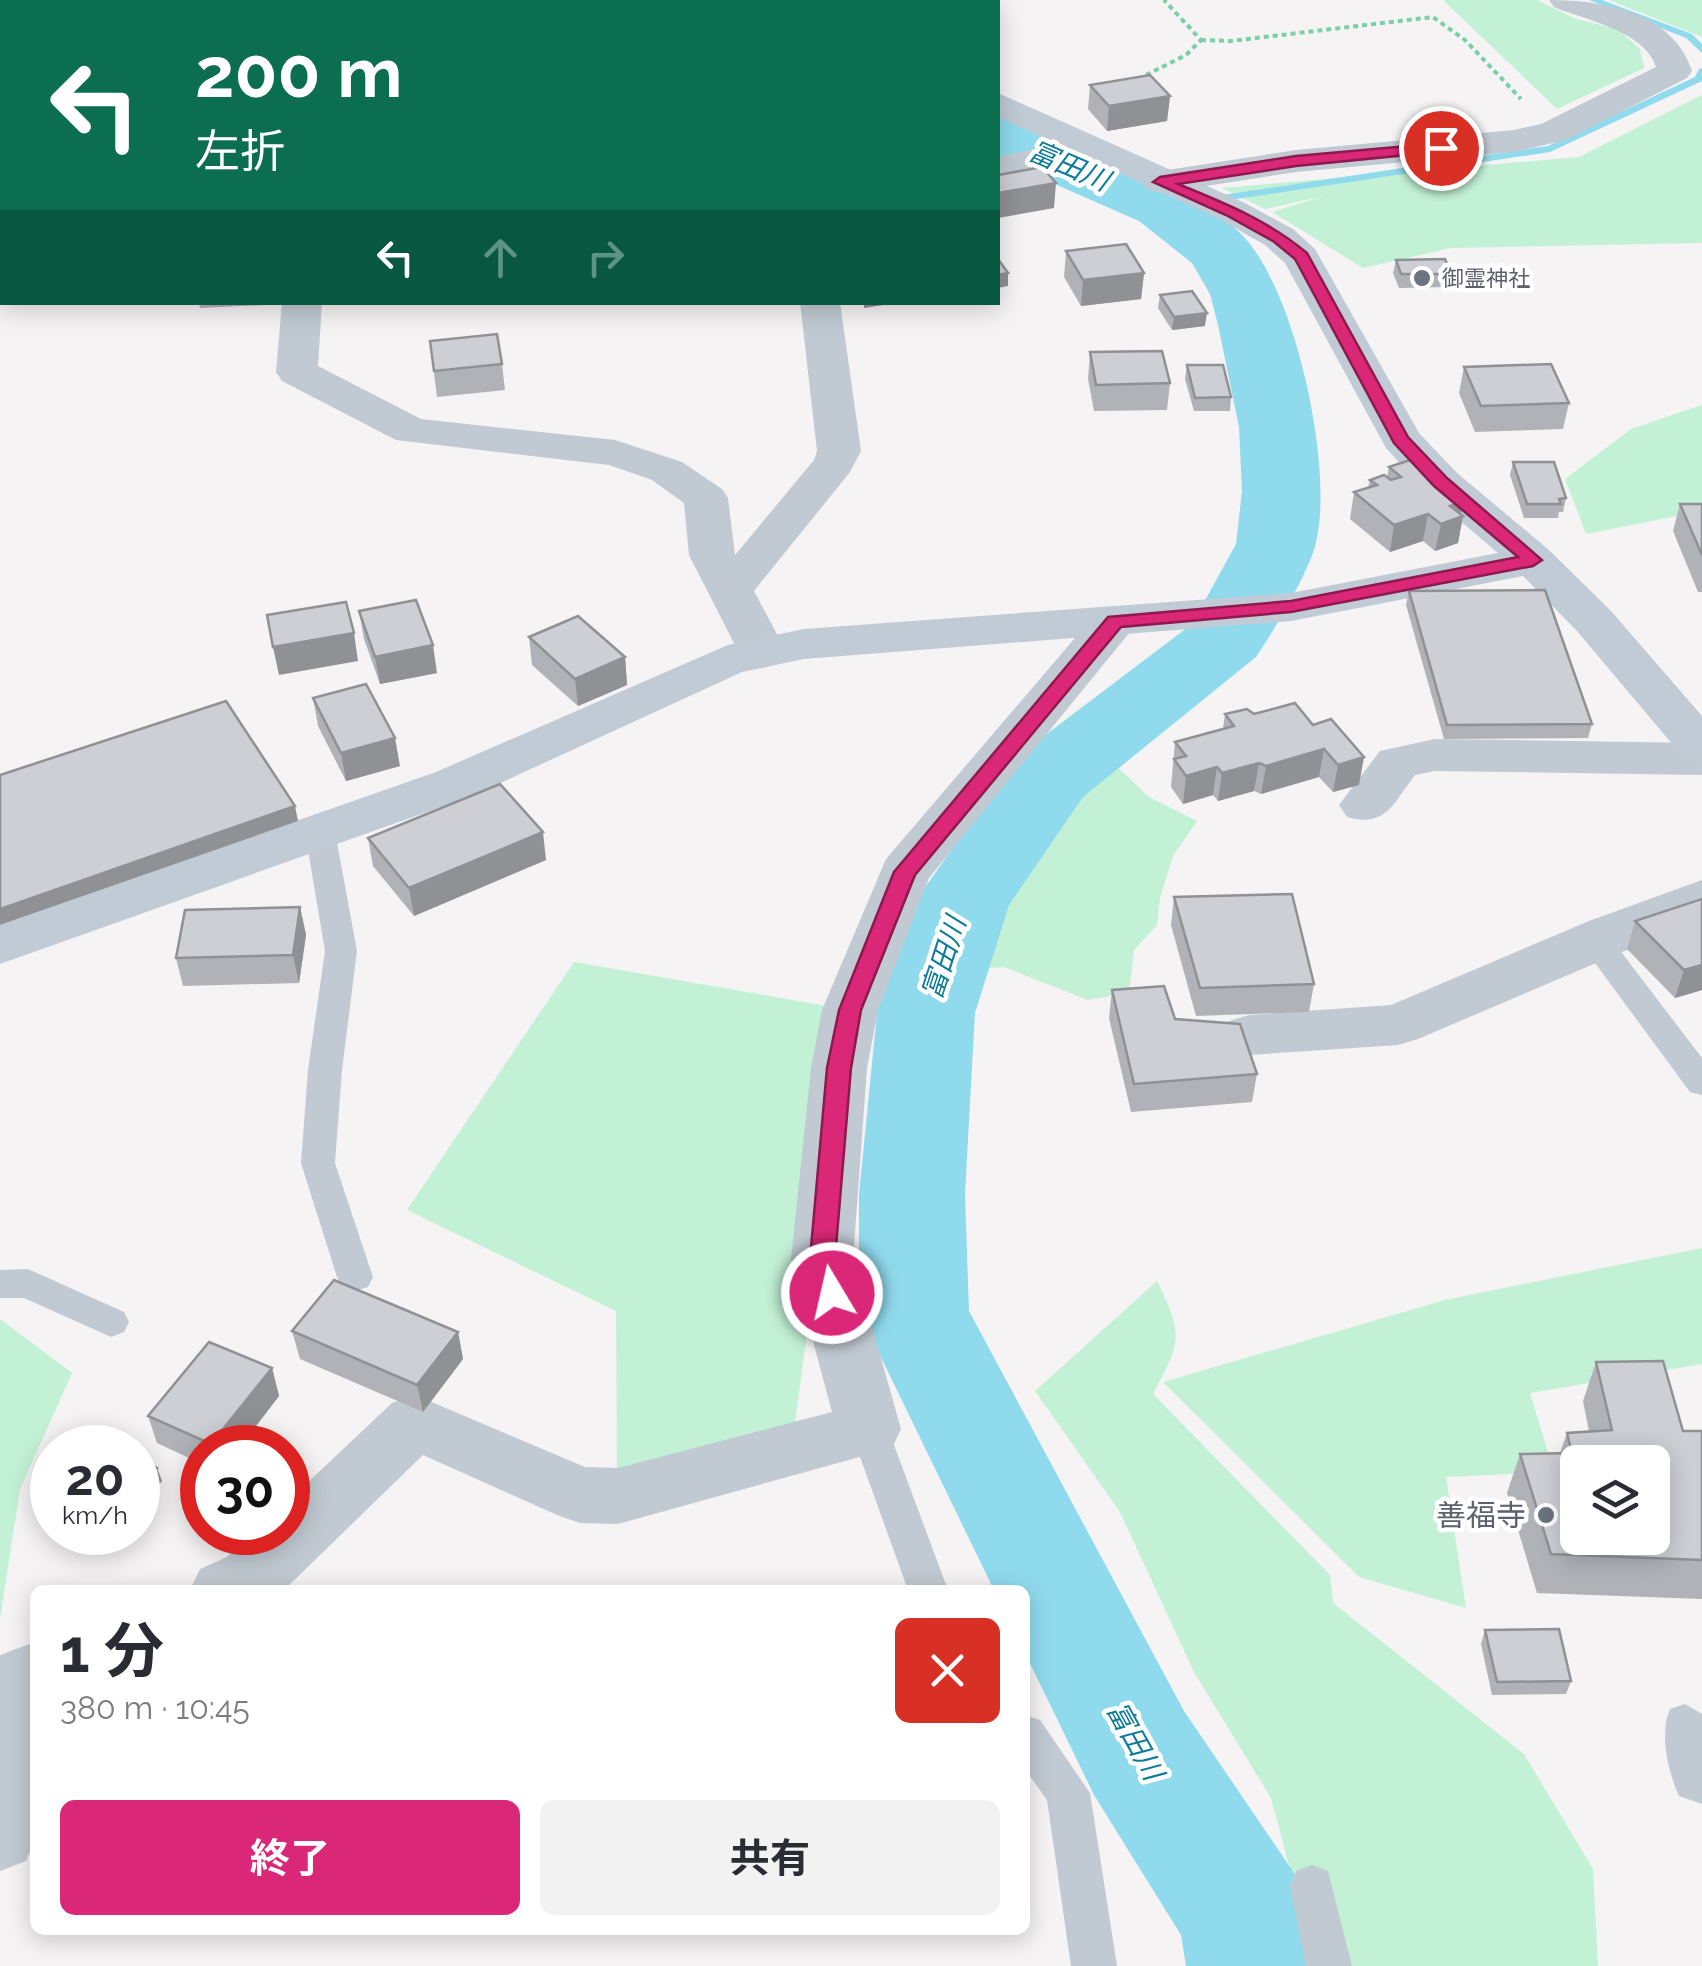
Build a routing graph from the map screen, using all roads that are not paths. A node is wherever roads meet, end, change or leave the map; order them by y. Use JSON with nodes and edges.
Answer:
{"nodes":[{"id":1,"x":1566,"y":0,"type":"edge"},
{"id":2,"x":1000,"y":105,"type":"edge"},
{"id":3,"x":1078,"y":151,"type":"junction"},
{"id":4,"x":1006,"y":166,"type":"edge"},
{"id":5,"x":1170,"y":186,"type":"junction"},
{"id":6,"x":302,"y":305,"type":"edge"},
{"id":7,"x":820,"y":305,"type":"edge"},
{"id":8,"x":1533,"y":560,"type":"junction"},
{"id":9,"x":730,"y":590,"type":"junction"},
{"id":10,"x":1115,"y":622,"type":"junction"},
{"id":11,"x":763,"y":652,"type":"junction"},
{"id":12,"x":1702,"y":747,"type":"edge"},
{"id":13,"x":1702,"y":759,"type":"edge"},
{"id":14,"x":1365,"y":805,"type":"dead end"},
{"id":15,"x":320,"y":832,"type":"junction"},
{"id":16,"x":1702,"y":898,"type":"edge"},
{"id":17,"x":1595,"y":940,"type":"junction"},
{"id":18,"x":0,"y":946,"type":"edge"},
{"id":19,"x":1250,"y":1035,"type":"dead end"},
{"id":20,"x":1702,"y":1084,"type":"edge"},
{"id":21,"x":355,"y":1277,"type":"dead end"},
{"id":22,"x":0,"y":1284,"type":"edge"},
{"id":23,"x":111,"y":1322,"type":"dead end"},
{"id":24,"x":868,"y":1429,"type":"junction"},
{"id":25,"x":235,"y":1585,"type":"edge"},
{"id":26,"x":926,"y":1585,"type":"edge"},
{"id":27,"x":30,"y":1676,"type":"edge"},
{"id":28,"x":1684,"y":1723,"type":"dead end"},
{"id":29,"x":1030,"y":1741,"type":"edge"},
{"id":30,"x":1702,"y":1784,"type":"edge"},
{"id":31,"x":0,"y":1836,"type":"edge"},
{"id":32,"x":1312,"y":1886,"type":"dead end"},
{"id":33,"x":1094,"y":1966,"type":"edge"},
{"id":34,"x":1330,"y":1966,"type":"edge"}],
"edges":[{"from":1,"to":5,"type":"street"},
{"from":2,"to":3,"type":"street"},
{"from":3,"to":4,"type":"street"},
{"from":3,"to":5,"type":"street"},
{"from":5,"to":8,"type":"street"},
{"from":6,"to":9,"type":"street"},
{"from":7,"to":9,"type":"street"},
{"from":8,"to":10,"type":"street"},
{"from":8,"to":12,"type":"street"},
{"from":9,"to":11,"type":"street"},
{"from":10,"to":11,"type":"street"},
{"from":10,"to":24,"type":"street"},
{"from":11,"to":15,"type":"street"},
{"from":13,"to":14,"type":"street"},
{"from":15,"to":18,"type":"street"},
{"from":15,"to":21,"type":"lane"},
{"from":16,"to":17,"type":"street"},
{"from":17,"to":19,"type":"street"},
{"from":17,"to":20,"type":"lane"},
{"from":22,"to":23,"type":"lane"},
{"from":24,"to":25,"type":"street"},
{"from":24,"to":26,"type":"lane"},
{"from":27,"to":31,"type":"street"},
{"from":28,"to":30,"type":"lane"},
{"from":29,"to":33,"type":"lane"},
{"from":32,"to":34,"type":"lane"}]}
